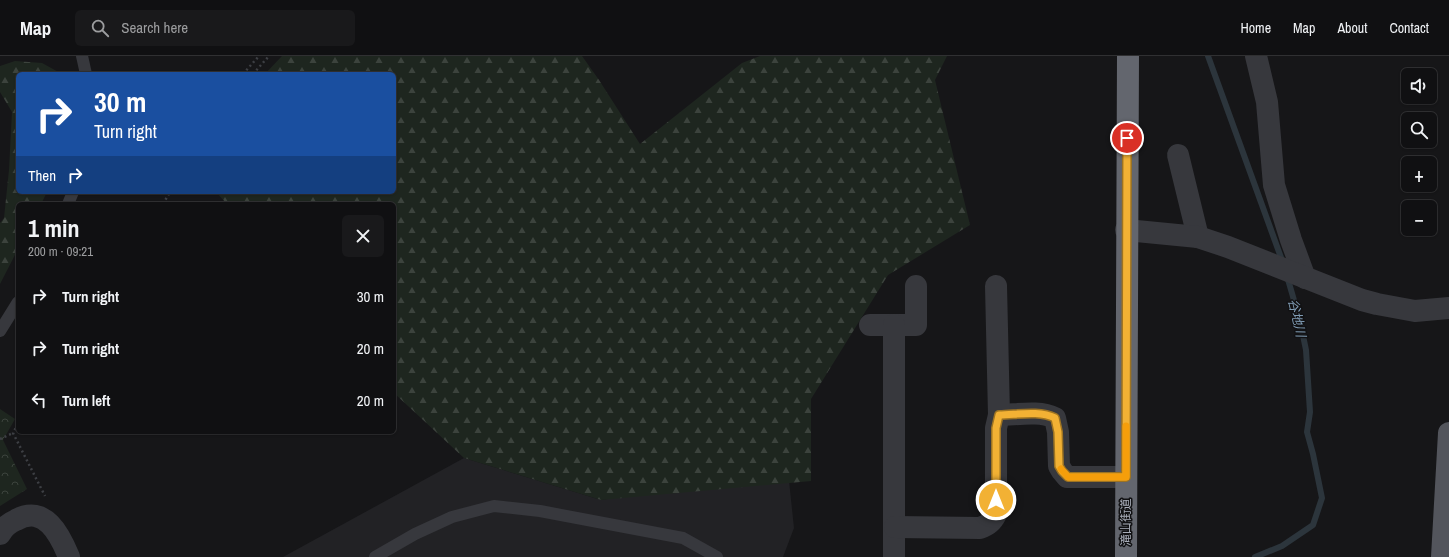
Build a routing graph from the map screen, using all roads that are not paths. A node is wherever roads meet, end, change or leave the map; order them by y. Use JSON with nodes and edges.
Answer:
{"nodes":[{"id":1,"x":82,"y":56,"type":"edge"},
{"id":2,"x":1128,"y":56,"type":"edge"},
{"id":3,"x":1256,"y":56,"type":"edge"},
{"id":4,"x":86,"y":72,"type":"edge"},
{"id":5,"x":1178,"y":154,"type":"dead end"},
{"id":6,"x":1126,"y":230,"type":"junction"},
{"id":7,"x":1198,"y":237,"type":"junction"},
{"id":8,"x":1302,"y":276,"type":"junction"},
{"id":9,"x":916,"y":286,"type":"dead end"},
{"id":10,"x":996,"y":286,"type":"dead end"},
{"id":11,"x":16,"y":305,"type":"edge"},
{"id":12,"x":1449,"y":308,"type":"edge"},
{"id":13,"x":870,"y":325,"type":"dead end"},
{"id":14,"x":894,"y":325,"type":"junction"},
{"id":15,"x":0,"y":331,"type":"edge"},
{"id":16,"x":999,"y":415,"type":"junction"},
{"id":17,"x":1449,"y":433,"type":"edge"},
{"id":18,"x":1126,"y":477,"type":"junction"},
{"id":19,"x":895,"y":527,"type":"junction"},
{"id":20,"x":0,"y":534,"type":"edge"},
{"id":21,"x":69,"y":557,"type":"edge"},
{"id":22,"x":375,"y":557,"type":"edge"},
{"id":23,"x":717,"y":557,"type":"edge"},
{"id":24,"x":894,"y":557,"type":"edge"},
{"id":25,"x":1126,"y":557,"type":"edge"},
{"id":26,"x":1442,"y":557,"type":"edge"}],
"edges":[{"from":1,"to":4,"type":"lane"},
{"from":2,"to":6,"type":"highway","name":"滝山街道"},
{"from":3,"to":8,"type":"street"},
{"from":5,"to":7,"type":"street"},
{"from":6,"to":7,"type":"street"},
{"from":6,"to":18,"type":"highway","name":"滝山街道"},
{"from":7,"to":8,"type":"street"},
{"from":8,"to":12,"type":"street"},
{"from":9,"to":14,"type":"street"},
{"from":10,"to":16,"type":"street"},
{"from":11,"to":15,"type":"lane"},
{"from":13,"to":14,"type":"street"},
{"from":14,"to":19,"type":"street"},
{"from":16,"to":18,"type":"street"},
{"from":16,"to":19,"type":"street"},
{"from":17,"to":26,"type":"main road"},
{"from":18,"to":25,"type":"highway","name":"滝山街道"},
{"from":19,"to":24,"type":"street"},
{"from":20,"to":21,"type":"street"},
{"from":22,"to":23,"type":"lane"}]}
